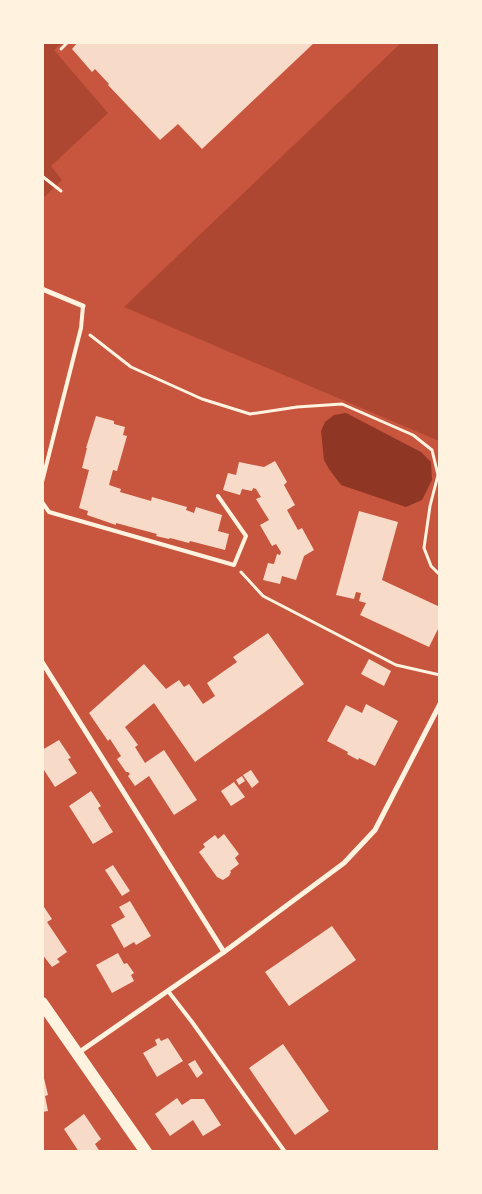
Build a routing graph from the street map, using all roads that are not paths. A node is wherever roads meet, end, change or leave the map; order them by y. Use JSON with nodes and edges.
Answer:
{"nodes":[{"id":1,"x":42,"y":289,"type":"edge"},
{"id":2,"x":83,"y":306,"type":"joint"},
{"id":3,"x":42,"y":482,"type":"edge"},
{"id":4,"x":218,"y":496,"type":"dead end"},
{"id":5,"x":42,"y":502,"type":"edge"},
{"id":6,"x":42,"y":662,"type":"edge"},
{"id":7,"x":440,"y":704,"type":"edge"},
{"id":8,"x":224,"y":952,"type":"junction"},
{"id":9,"x":168,"y":991,"type":"junction"},
{"id":10,"x":42,"y":1003,"type":"edge"},
{"id":11,"x":77,"y":1053,"type":"junction"},
{"id":12,"x":146,"y":1152,"type":"edge"},
{"id":13,"x":285,"y":1152,"type":"edge"}],
"edges":[{"from":1,"to":2,"type":"street"},
{"from":2,"to":3,"type":"lane"},
{"from":4,"to":5,"type":"lane"},
{"from":6,"to":8,"type":"street"},
{"from":7,"to":8,"type":"street"},
{"from":8,"to":9,"type":"street"},
{"from":9,"to":11,"type":"street"},
{"from":9,"to":13,"type":"lane"},
{"from":10,"to":11,"type":"main road"},
{"from":11,"to":12,"type":"main road"}]}
